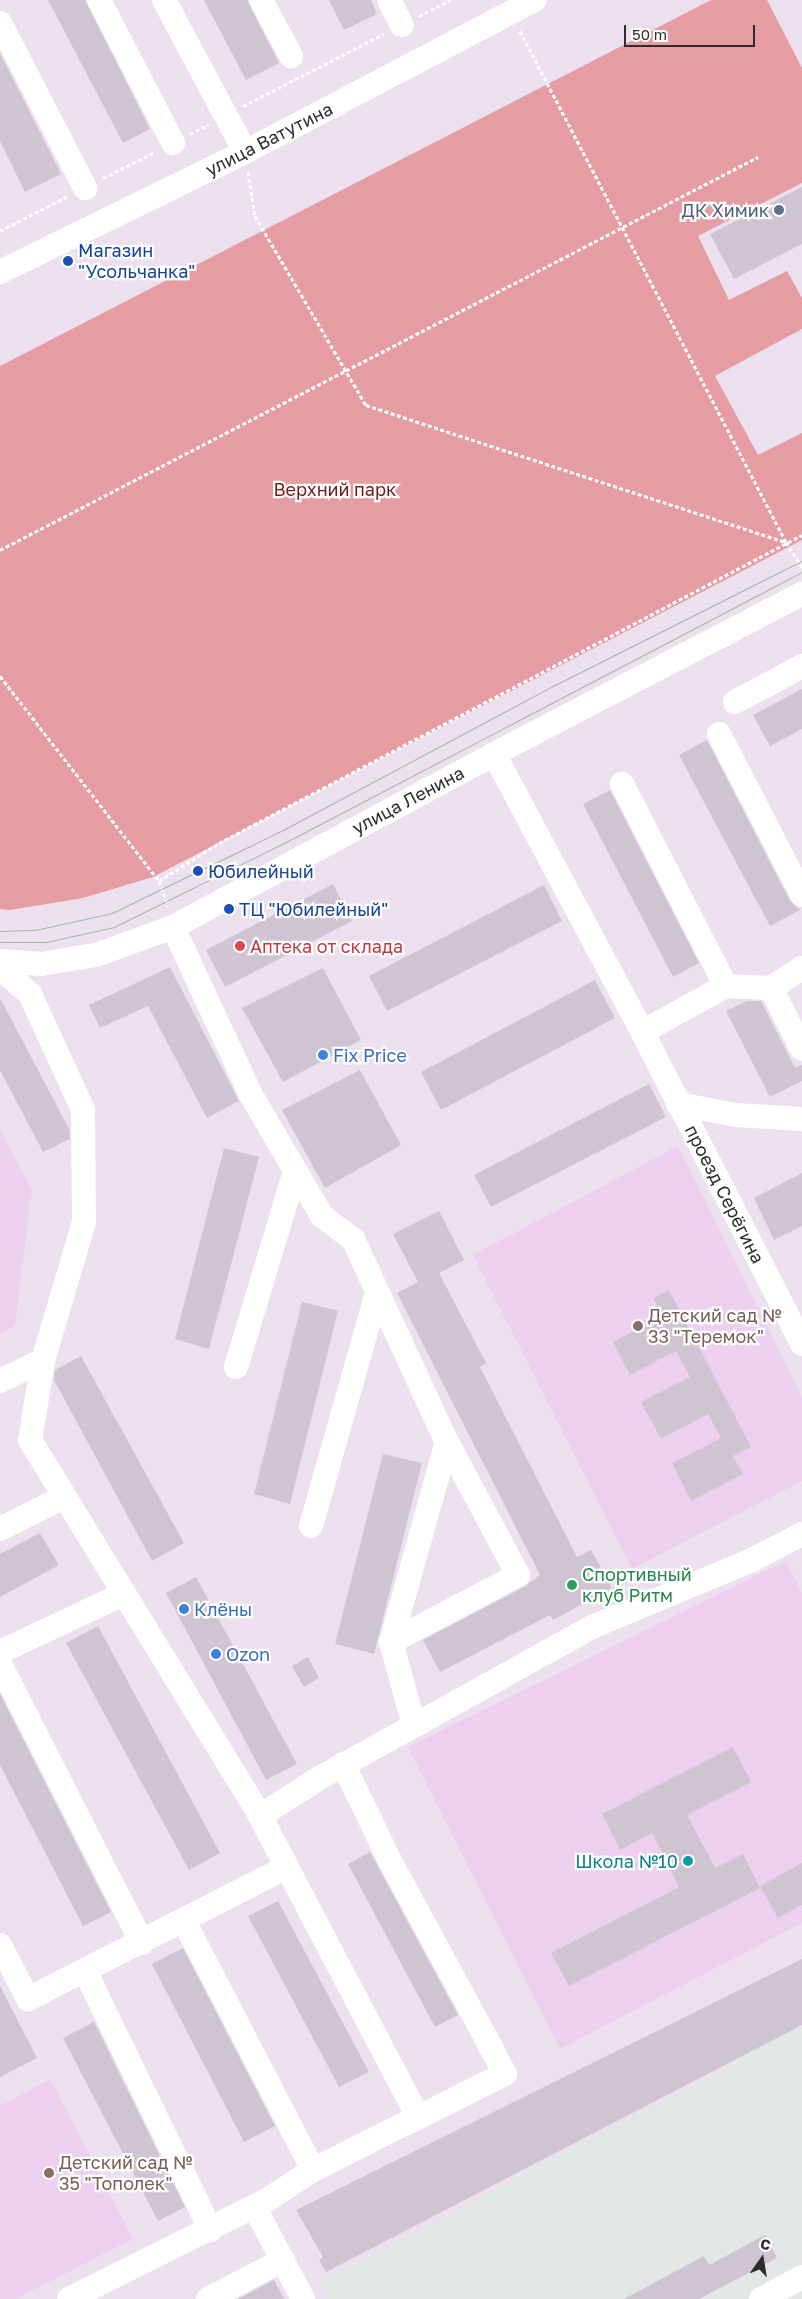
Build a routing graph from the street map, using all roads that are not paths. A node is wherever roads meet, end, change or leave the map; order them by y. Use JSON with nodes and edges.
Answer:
{"nodes":[{"id":1,"x":99,"y":0,"type":"edge"},
{"id":2,"x":164,"y":0,"type":"edge"},
{"id":3,"x":261,"y":0,"type":"edge"},
{"id":4,"x":389,"y":0,"type":"edge"},
{"id":5,"x":535,"y":0,"type":"edge"},
{"id":6,"x":508,"y":6,"type":"edge"},
{"id":7,"x":0,"y":23,"type":"edge"},
{"id":8,"x":402,"y":25,"type":"dead end"},
{"id":9,"x":291,"y":56,"type":"dead end"},
{"id":10,"x":173,"y":142,"type":"dead end"},
{"id":11,"x":245,"y":152,"type":"junction"},
{"id":12,"x":85,"y":188,"type":"dead end"},
{"id":13,"x":0,"y":272,"type":"edge"},
{"id":14,"x":802,"y":594,"type":"edge"},
{"id":15,"x":802,"y":666,"type":"edge"},
{"id":16,"x":735,"y":702,"type":"dead end"},
{"id":17,"x":719,"y":734,"type":"dead end"},
{"id":18,"x":494,"y":754,"type":"junction"},
{"id":19,"x":622,"y":784,"type":"dead end"},
{"id":20,"x":802,"y":895,"type":"edge"},
{"id":21,"x":173,"y":927,"type":"junction"},
{"id":22,"x":802,"y":968,"type":"edge"},
{"id":23,"x":3,"y":974,"type":"edge"},
{"id":24,"x":726,"y":986,"type":"junction"},
{"id":25,"x":771,"y":988,"type":"junction"},
{"id":26,"x":645,"y":1038,"type":"junction"},
{"id":27,"x":802,"y":1049,"type":"edge"},
{"id":28,"x":678,"y":1104,"type":"junction"},
{"id":29,"x":802,"y":1119,"type":"edge"},
{"id":30,"x":295,"y":1171,"type":"junction"},
{"id":31,"x":377,"y":1292,"type":"junction"},
{"id":32,"x":802,"y":1344,"type":"edge"},
{"id":33,"x":43,"y":1360,"type":"junction"},
{"id":34,"x":236,"y":1367,"type":"dead end"},
{"id":35,"x":0,"y":1381,"type":"edge"},
{"id":36,"x":447,"y":1442,"type":"junction"},
{"id":37,"x":64,"y":1497,"type":"junction"},
{"id":38,"x":311,"y":1526,"type":"dead end"},
{"id":39,"x":0,"y":1529,"type":"edge"},
{"id":40,"x":802,"y":1534,"type":"edge"},
{"id":41,"x":123,"y":1594,"type":"junction"},
{"id":42,"x":391,"y":1642,"type":"junction"},
{"id":43,"x":0,"y":1652,"type":"edge"},
{"id":44,"x":0,"y":1664,"type":"edge"},
{"id":45,"x":414,"y":1725,"type":"junction"},
{"id":46,"x":343,"y":1764,"type":"junction"},
{"id":47,"x":260,"y":1816,"type":"junction"},
{"id":48,"x":287,"y":1866,"type":"junction"},
{"id":49,"x":184,"y":1921,"type":"junction"},
{"id":50,"x":142,"y":1943,"type":"junction"},
{"id":51,"x":0,"y":1945,"type":"edge"},
{"id":52,"x":85,"y":1971,"type":"junction"},
{"id":53,"x":28,"y":1999,"type":"junction"},
{"id":54,"x":418,"y":2117,"type":"junction"},
{"id":55,"x":313,"y":2170,"type":"junction"},
{"id":56,"x":251,"y":2210,"type":"junction"},
{"id":57,"x":211,"y":2230,"type":"junction"},
{"id":58,"x":282,"y":2260,"type":"junction"},
{"id":59,"x":802,"y":2277,"type":"edge"},
{"id":60,"x":78,"y":2295,"type":"edge"},
{"id":61,"x":208,"y":2299,"type":"edge"},
{"id":62,"x":303,"y":2299,"type":"edge"},
{"id":63,"x":761,"y":2299,"type":"edge"}],
"edges":[{"from":1,"to":10,"type":"street"},
{"from":2,"to":11,"type":"street"},
{"from":3,"to":9,"type":"street"},
{"from":4,"to":8,"type":"street"},
{"from":5,"to":6,"type":"street","name":"улица Ватутина"},
{"from":6,"to":11,"type":"street","name":"улица Ватутина"},
{"from":7,"to":12,"type":"street"},
{"from":11,"to":13,"type":"street","name":"улица Ватутина"},
{"from":14,"to":18,"type":"street","name":"улица Ленина"},
{"from":15,"to":16,"type":"street"},
{"from":17,"to":20,"type":"street"},
{"from":18,"to":21,"type":"street","name":"улица Ленина"},
{"from":18,"to":26,"type":"street","name":"проезд Серёгина"},
{"from":19,"to":24,"type":"street"},
{"from":21,"to":23,"type":"street","name":"улица Ленина"},
{"from":21,"to":30,"type":"street"},
{"from":22,"to":25,"type":"street"},
{"from":23,"to":33,"type":"street"},
{"from":24,"to":25,"type":"street"},
{"from":24,"to":26,"type":"street"},
{"from":25,"to":27,"type":"street"},
{"from":26,"to":28,"type":"street","name":"проезд Серёгина"},
{"from":28,"to":29,"type":"street"},
{"from":28,"to":32,"type":"street","name":"проезд Серёгина"},
{"from":30,"to":31,"type":"street"},
{"from":30,"to":34,"type":"street"},
{"from":31,"to":36,"type":"street"},
{"from":31,"to":38,"type":"street"},
{"from":33,"to":35,"type":"street"},
{"from":33,"to":37,"type":"street"},
{"from":36,"to":42,"type":"street"},
{"from":36,"to":42,"type":"street"},
{"from":37,"to":39,"type":"street"},
{"from":37,"to":41,"type":"street"},
{"from":40,"to":45,"type":"street"},
{"from":41,"to":43,"type":"street"},
{"from":41,"to":47,"type":"street"},
{"from":42,"to":45,"type":"street"},
{"from":44,"to":50,"type":"street"},
{"from":45,"to":46,"type":"street"},
{"from":46,"to":47,"type":"street"},
{"from":46,"to":54,"type":"street"},
{"from":47,"to":48,"type":"street"},
{"from":48,"to":49,"type":"street"},
{"from":48,"to":53,"type":"street"},
{"from":48,"to":54,"type":"street"},
{"from":49,"to":50,"type":"street"},
{"from":49,"to":55,"type":"street"},
{"from":50,"to":52,"type":"street"},
{"from":51,"to":53,"type":"street"},
{"from":52,"to":53,"type":"street"},
{"from":52,"to":57,"type":"street"},
{"from":54,"to":55,"type":"street"},
{"from":55,"to":56,"type":"street"},
{"from":56,"to":57,"type":"street"},
{"from":56,"to":58,"type":"street"},
{"from":56,"to":60,"type":"street"},
{"from":57,"to":60,"type":"street"},
{"from":58,"to":61,"type":"street"},
{"from":58,"to":62,"type":"street"},
{"from":59,"to":63,"type":"street"}]}
